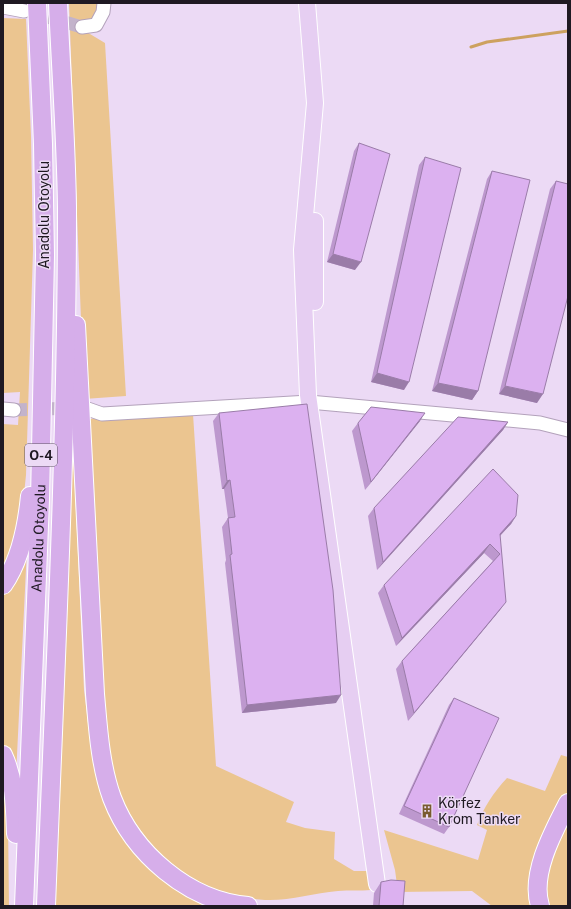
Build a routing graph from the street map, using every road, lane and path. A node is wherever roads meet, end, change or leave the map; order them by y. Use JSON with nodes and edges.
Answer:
{"nodes":[{"id":1,"x":58,"y":3,"type":"edge"},
{"id":2,"x":104,"y":3,"type":"edge"},
{"id":3,"x":307,"y":3,"type":"edge"},
{"id":4,"x":318,"y":3,"type":"edge"},
{"id":5,"x":30,"y":7,"type":"edge"},
{"id":6,"x":3,"y":8,"type":"edge"},
{"id":7,"x":82,"y":27,"type":"tunnel mouth"},
{"id":8,"x":67,"y":206,"type":"junction"},
{"id":9,"x":42,"y":354,"type":"junction"},
{"id":10,"x":314,"y":399,"type":"junction"},
{"id":11,"x":568,"y":421,"type":"edge"},
{"id":12,"x":568,"y":430,"type":"edge"},
{"id":13,"x":3,"y":585,"type":"edge"},
{"id":14,"x":3,"y":755,"type":"edge"},
{"id":15,"x":568,"y":803,"type":"edge"},
{"id":16,"x":382,"y":883,"type":"edge"},
{"id":17,"x":24,"y":884,"type":"junction"},
{"id":18,"x":24,"y":906,"type":"edge"},
{"id":19,"x":46,"y":906,"type":"edge"},
{"id":20,"x":248,"y":906,"type":"edge"},
{"id":21,"x":540,"y":906,"type":"edge"}],
"edges":[{"from":1,"to":8,"type":"highway","name":"Anadolu Otoyolu","number":"O-4"},
{"from":2,"to":7,"type":"street"},
{"from":3,"to":10,"type":"main road"},
{"from":4,"to":10,"type":"main road"},
{"from":5,"to":6,"type":"street"},
{"from":5,"to":9,"type":"highway","name":"Anadolu Otoyolu","number":"O-4"},
{"from":8,"to":19,"type":"highway","name":"Anadolu Otoyolu","number":"O-4"},
{"from":8,"to":20,"type":"highway"},
{"from":9,"to":13,"type":"highway"},
{"from":9,"to":17,"type":"highway","name":"Anadolu Otoyolu","number":"O-4"},
{"from":10,"to":10,"type":"street"},
{"from":10,"to":11,"type":"street"},
{"from":10,"to":12,"type":"street"},
{"from":10,"to":16,"type":"main road"},
{"from":14,"to":17,"type":"highway"},
{"from":15,"to":21,"type":"highway"},
{"from":17,"to":18,"type":"highway","name":"Anadolu Otoyolu","number":"O-4"}]}
